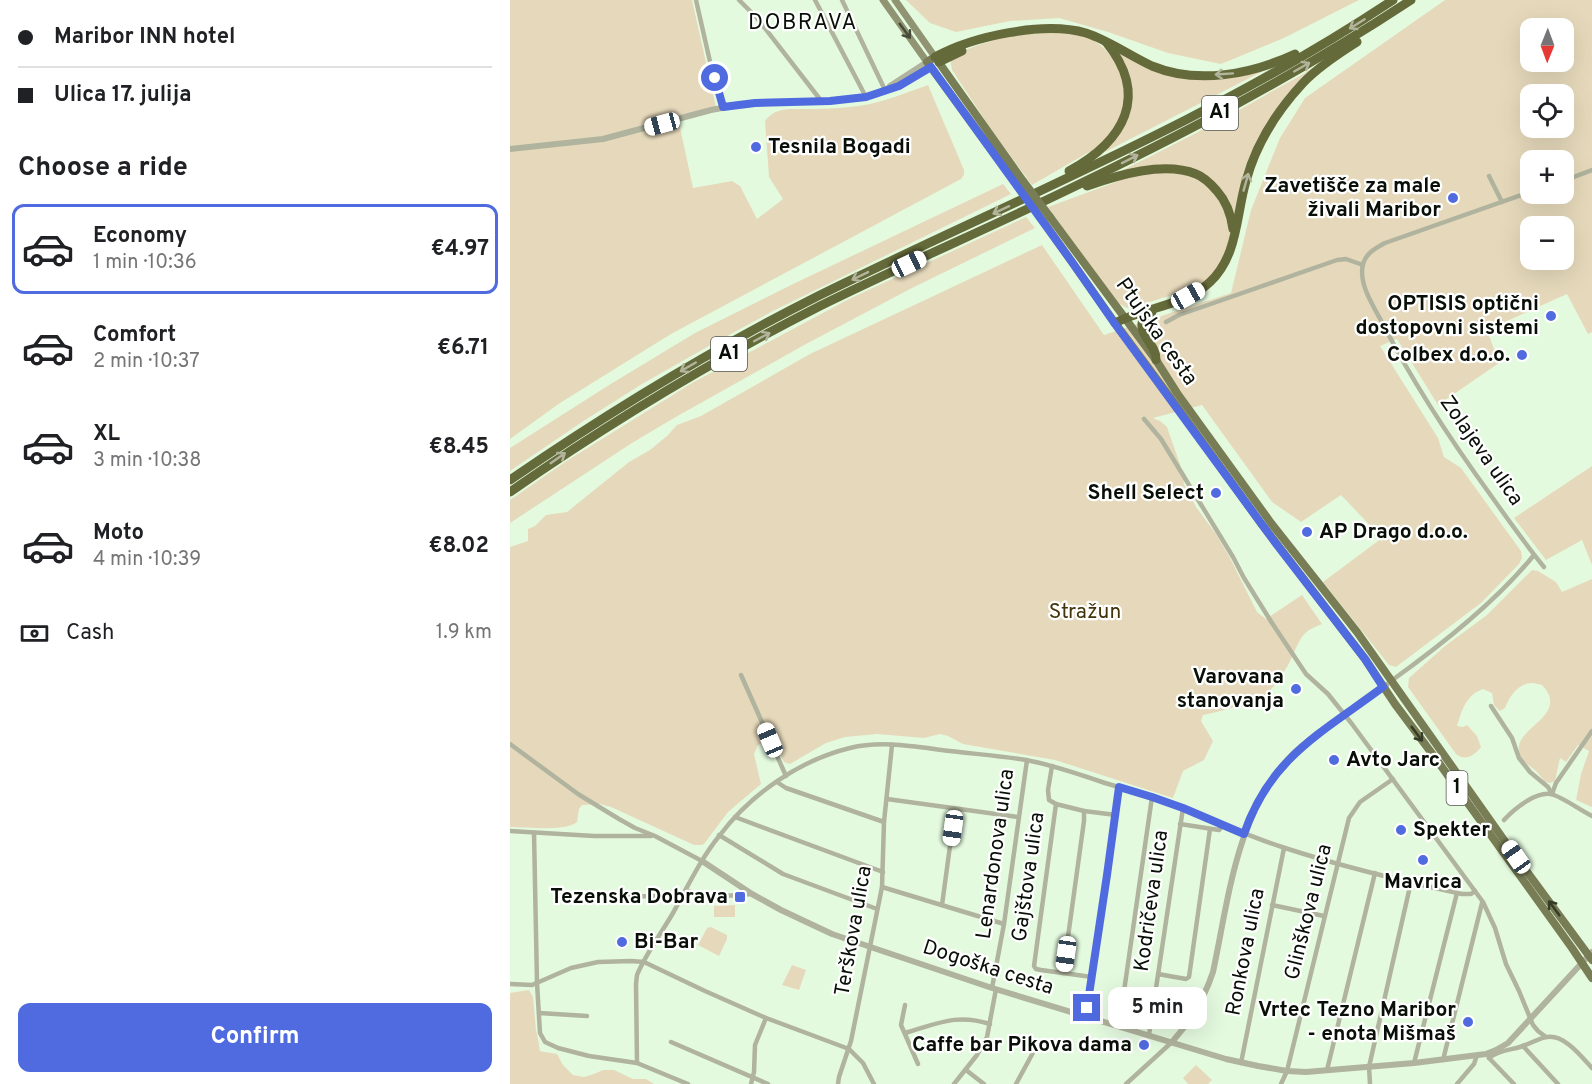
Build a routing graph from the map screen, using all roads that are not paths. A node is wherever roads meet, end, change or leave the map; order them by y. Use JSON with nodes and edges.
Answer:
{"nodes":[{"id":1,"x":696,"y":0,"type":"edge"},
{"id":2,"x":740,"y":0,"type":"edge"},
{"id":3,"x":816,"y":0,"type":"edge"},
{"id":4,"x":842,"y":0,"type":"edge"},
{"id":5,"x":883,"y":0,"type":"edge"},
{"id":6,"x":895,"y":0,"type":"edge"},
{"id":7,"x":1393,"y":0,"type":"edge"},
{"id":8,"x":1411,"y":0,"type":"edge"},
{"id":9,"x":1375,"y":24,"type":"junction"},
{"id":10,"x":1104,"y":40,"type":"junction"},
{"id":11,"x":1320,"y":46,"type":"junction"},
{"id":12,"x":933,"y":62,"type":"junction"},
{"id":13,"x":885,"y":90,"type":"junction"},
{"id":14,"x":866,"y":97,"type":"junction"},
{"id":15,"x":820,"y":102,"type":"junction"},
{"id":16,"x":723,"y":107,"type":"junction"},
{"id":17,"x":510,"y":149,"type":"edge"},
{"id":18,"x":1592,"y":171,"type":"edge"},
{"id":19,"x":1489,"y":176,"type":"dead end"},
{"id":20,"x":1574,"y":177,"type":"edge"},
{"id":21,"x":1054,"y":185,"type":"junction"},
{"id":22,"x":1059,"y":194,"type":"junction"},
{"id":23,"x":1520,"y":196,"type":"edge"},
{"id":24,"x":1502,"y":202,"type":"junction"},
{"id":25,"x":1047,"y":219,"type":"junction"},
{"id":26,"x":1233,"y":239,"type":"junction"},
{"id":27,"x":1363,"y":265,"type":"junction"},
{"id":28,"x":1163,"y":305,"type":"junction"},
{"id":29,"x":1125,"y":318,"type":"junction"},
{"id":30,"x":1166,"y":322,"type":"dead end"},
{"id":31,"x":1115,"y":324,"type":"junction"},
{"id":32,"x":1156,"y":360,"type":"junction"},
{"id":33,"x":1144,"y":419,"type":"dead end"},
{"id":34,"x":510,"y":480,"type":"edge"},
{"id":35,"x":510,"y":492,"type":"edge"},
{"id":36,"x":1534,"y":555,"type":"junction"},
{"id":37,"x":1544,"y":567,"type":"dead end"},
{"id":38,"x":741,"y":675,"type":"dead end"},
{"id":39,"x":1391,"y":681,"type":"junction"},
{"id":40,"x":1383,"y":687,"type":"junction"},
{"id":41,"x":1491,"y":706,"type":"dead end"},
{"id":42,"x":1344,"y":715,"type":"junction"},
{"id":43,"x":1592,"y":731,"type":"edge"},
{"id":44,"x":510,"y":744,"type":"edge"},
{"id":45,"x":891,"y":745,"type":"junction"},
{"id":46,"x":1026,"y":760,"type":"junction"},
{"id":47,"x":1052,"y":766,"type":"junction"},
{"id":48,"x":786,"y":776,"type":"junction"},
{"id":49,"x":1393,"y":779,"type":"junction"},
{"id":50,"x":777,"y":782,"type":"junction"},
{"id":51,"x":1119,"y":787,"type":"junction"},
{"id":52,"x":1552,"y":794,"type":"junction"},
{"id":53,"x":1152,"y":797,"type":"junction"},
{"id":54,"x":887,"y":799,"type":"junction"},
{"id":55,"x":1056,"y":804,"type":"junction"},
{"id":56,"x":1183,"y":808,"type":"junction"},
{"id":57,"x":955,"y":809,"type":"junction"},
{"id":58,"x":1084,"y":811,"type":"junction"},
{"id":59,"x":1116,"y":815,"type":"junction"},
{"id":60,"x":1592,"y":816,"type":"edge"},
{"id":61,"x":735,"y":817,"type":"junction"},
{"id":62,"x":1018,"y":817,"type":"junction"},
{"id":63,"x":1504,"y":820,"type":"dead end"},
{"id":64,"x":884,"y":822,"type":"junction"},
{"id":65,"x":1180,"y":824,"type":"junction"},
{"id":66,"x":1223,"y":825,"type":"junction"},
{"id":67,"x":1210,"y":829,"type":"junction"},
{"id":68,"x":510,"y":831,"type":"edge"},
{"id":69,"x":534,"y":833,"type":"junction"},
{"id":70,"x":1244,"y":834,"type":"junction"},
{"id":71,"x":655,"y":836,"type":"junction"},
{"id":72,"x":719,"y":836,"type":"junction"},
{"id":73,"x":1284,"y":848,"type":"junction"},
{"id":74,"x":702,"y":861,"type":"junction"},
{"id":75,"x":1338,"y":863,"type":"junction"},
{"id":76,"x":883,"y":872,"type":"junction"},
{"id":77,"x":1375,"y":873,"type":"junction"},
{"id":78,"x":1411,"y":882,"type":"junction"},
{"id":79,"x":882,"y":887,"type":"junction"},
{"id":80,"x":686,"y":890,"type":"junction"},
{"id":81,"x":1475,"y":891,"type":"junction"},
{"id":82,"x":1457,"y":893,"type":"junction"},
{"id":83,"x":752,"y":894,"type":"junction"},
{"id":84,"x":682,"y":897,"type":"junction"},
{"id":85,"x":589,"y":898,"type":"dead end"},
{"id":86,"x":1483,"y":902,"type":"junction"},
{"id":87,"x":942,"y":905,"type":"junction"},
{"id":88,"x":1272,"y":905,"type":"junction"},
{"id":89,"x":877,"y":909,"type":"junction"},
{"id":90,"x":1324,"y":916,"type":"junction"},
{"id":91,"x":1004,"y":924,"type":"junction"},
{"id":92,"x":871,"y":947,"type":"junction"},
{"id":93,"x":1591,"y":956,"type":"edge"},
{"id":94,"x":644,"y":962,"type":"junction"},
{"id":95,"x":1582,"y":962,"type":"junction"},
{"id":96,"x":1063,"y":973,"type":"junction"},
{"id":97,"x":1158,"y":975,"type":"junction"},
{"id":98,"x":1092,"y":977,"type":"junction"},
{"id":99,"x":1592,"y":978,"type":"edge"},
{"id":100,"x":537,"y":983,"type":"junction"},
{"id":101,"x":510,"y":984,"type":"edge"},
{"id":102,"x":994,"y":989,"type":"junction"},
{"id":103,"x":905,"y":1005,"type":"dead end"},
{"id":104,"x":539,"y":1013,"type":"junction"},
{"id":105,"x":587,"y":1016,"type":"dead end"},
{"id":106,"x":1085,"y":1016,"type":"junction"},
{"id":107,"x":765,"y":1018,"type":"junction"},
{"id":108,"x":1531,"y":1018,"type":"junction"},
{"id":109,"x":990,"y":1024,"type":"junction"},
{"id":110,"x":1119,"y":1026,"type":"junction"},
{"id":111,"x":905,"y":1033,"type":"junction"},
{"id":112,"x":1149,"y":1035,"type":"junction"},
{"id":113,"x":1546,"y":1036,"type":"junction"},
{"id":114,"x":671,"y":1042,"type":"dead end"},
{"id":115,"x":1172,"y":1042,"type":"junction"},
{"id":116,"x":1523,"y":1046,"type":"junction"},
{"id":117,"x":849,"y":1049,"type":"junction"},
{"id":118,"x":1035,"y":1049,"type":"dead end"},
{"id":119,"x":1477,"y":1055,"type":"junction"},
{"id":120,"x":1488,"y":1055,"type":"junction"},
{"id":121,"x":1443,"y":1060,"type":"junction"},
{"id":122,"x":637,"y":1063,"type":"junction"},
{"id":123,"x":1241,"y":1063,"type":"junction"},
{"id":124,"x":1414,"y":1063,"type":"junction"},
{"id":125,"x":918,"y":1064,"type":"dead end"},
{"id":126,"x":1369,"y":1067,"type":"junction"},
{"id":127,"x":1592,"y":1068,"type":"edge"},
{"id":128,"x":966,"y":1070,"type":"junction"},
{"id":129,"x":1326,"y":1070,"type":"junction"},
{"id":130,"x":1287,"y":1071,"type":"junction"},
{"id":131,"x":753,"y":1078,"type":"junction"},
{"id":132,"x":687,"y":1084,"type":"edge"},
{"id":133,"x":751,"y":1084,"type":"edge"},
{"id":134,"x":768,"y":1084,"type":"edge"},
{"id":135,"x":838,"y":1084,"type":"edge"},
{"id":136,"x":874,"y":1084,"type":"edge"},
{"id":137,"x":954,"y":1084,"type":"edge"},
{"id":138,"x":984,"y":1084,"type":"edge"},
{"id":139,"x":1016,"y":1084,"type":"edge"},
{"id":140,"x":1126,"y":1084,"type":"edge"},
{"id":141,"x":1281,"y":1084,"type":"edge"},
{"id":142,"x":1370,"y":1084,"type":"edge"},
{"id":143,"x":1457,"y":1084,"type":"edge"},
{"id":144,"x":1514,"y":1084,"type":"edge"},
{"id":145,"x":1558,"y":1084,"type":"edge"}],
"edges":[{"from":1,"to":16,"type":"street"},
{"from":2,"to":15,"type":"street"},
{"from":3,"to":14,"type":"street"},
{"from":4,"to":13,"type":"street"},
{"from":5,"to":12,"type":"main road","name":"Ptujska cesta","one_way":true},
{"from":6,"to":12,"type":"main road","name":"Ptujska cesta"},
{"from":7,"to":11,"type":"highway","number":"A1","one_way":true},
{"from":8,"to":9,"type":"highway","number":"A1"},
{"from":22,"to":9,"type":"highway","number":"A1","one_way":true},
{"from":26,"to":9,"type":"highway","one_way":true},
{"from":11,"to":10,"type":"highway","one_way":true},
{"from":10,"to":12,"type":"highway"},
{"from":10,"to":21,"type":"highway"},
{"from":11,"to":21,"type":"highway","number":"A1"},
{"from":12,"to":13,"type":"street"},
{"from":12,"to":25,"type":"main road","name":"Ptujska cesta","number":"1","bridge":true},
{"from":13,"to":14,"type":"street"},
{"from":14,"to":15,"type":"street"},
{"from":15,"to":16,"type":"street"},
{"from":16,"to":17,"type":"street"},
{"from":18,"to":20,"type":"street"},
{"from":19,"to":24,"type":"street"},
{"from":21,"to":34,"type":"highway","number":"A1","one_way":true},
{"from":22,"to":26,"type":"highway"},
{"from":35,"to":22,"type":"highway","number":"A1","one_way":true},
{"from":23,"to":24,"type":"street"},
{"from":24,"to":27,"type":"street"},
{"from":25,"to":29,"type":"main road","name":"Ptujska cesta","number":"1"},
{"from":25,"to":31,"type":"main road","name":"Ptujska cesta","number":"1"},
{"from":26,"to":28,"type":"highway"},
{"from":27,"to":30,"type":"street"},
{"from":27,"to":36,"type":"street","name":"Zolajeva ulica"},
{"from":28,"to":29,"type":"highway"},
{"from":28,"to":32,"type":"highway"},
{"from":29,"to":31,"type":"highway"},
{"from":29,"to":32,"type":"main road","name":"Ptujska cesta","number":"1"},
{"from":31,"to":40,"type":"main road","name":"Ptujska cesta","number":"1"},
{"from":32,"to":39,"type":"main road","name":"Ptujska cesta","number":"1"},
{"from":33,"to":42,"type":"street"},
{"from":36,"to":37,"type":"street","name":"Zolajeva ulica"},
{"from":36,"to":39,"type":"street"},
{"from":38,"to":48,"type":"street"},
{"from":39,"to":40,"type":"street"},
{"from":93,"to":39,"type":"main road","name":"Ptujska cesta","number":"1","one_way":true},
{"from":40,"to":42,"type":"street"},
{"from":40,"to":95,"type":"main road","name":"Ptujska cesta","number":"1","one_way":true},
{"from":41,"to":52,"type":"street"},
{"from":42,"to":49,"type":"street"},
{"from":42,"to":70,"type":"street"},
{"from":43,"to":52,"type":"street"},
{"from":44,"to":71,"type":"street","name":"Dogoška cesta"},
{"from":45,"to":46,"type":"street"},
{"from":45,"to":48,"type":"street"},
{"from":45,"to":54,"type":"street","name":"Terškova ulica"},
{"from":46,"to":47,"type":"street"},
{"from":46,"to":62,"type":"street","name":"Lenardonova ulica"},
{"from":47,"to":51,"type":"street"},
{"from":47,"to":55,"type":"street"},
{"from":48,"to":50,"type":"street"},
{"from":49,"to":75,"type":"street","name":"Glinškova ulica"},
{"from":49,"to":81,"type":"street"},
{"from":50,"to":61,"type":"street"},
{"from":50,"to":64,"type":"street"},
{"from":51,"to":53,"type":"street"},
{"from":51,"to":59,"type":"street"},
{"from":52,"to":60,"type":"street"},
{"from":52,"to":63,"type":"street"},
{"from":53,"to":56,"type":"street"},
{"from":53,"to":110,"type":"street"},
{"from":54,"to":57,"type":"street"},
{"from":54,"to":64,"type":"street","name":"Terškova ulica"},
{"from":55,"to":58,"type":"street"},
{"from":55,"to":96,"type":"street","name":"Gajštova ulica"},
{"from":56,"to":65,"type":"street","name":"Kodričeva ulica"},
{"from":56,"to":66,"type":"street"},
{"from":57,"to":62,"type":"street"},
{"from":57,"to":87,"type":"street"},
{"from":58,"to":59,"type":"street"},
{"from":58,"to":96,"type":"street"},
{"from":59,"to":98,"type":"street"},
{"from":61,"to":72,"type":"street"},
{"from":61,"to":76,"type":"street"},
{"from":62,"to":91,"type":"street","name":"Lenardonova ulica"},
{"from":64,"to":76,"type":"street","name":"Terškova ulica"},
{"from":65,"to":67,"type":"street"},
{"from":65,"to":97,"type":"street","name":"Kodričeva ulica"},
{"from":66,"to":67,"type":"street"},
{"from":66,"to":70,"type":"street"},
{"from":67,"to":97,"type":"street"},
{"from":68,"to":69,"type":"street","name":"Dogoška cesta"},
{"from":69,"to":71,"type":"street","name":"Dogoška cesta"},
{"from":69,"to":100,"type":"street"},
{"from":70,"to":73,"type":"street"},
{"from":70,"to":115,"type":"street"},
{"from":71,"to":74,"type":"street","name":"Dogoška cesta"},
{"from":72,"to":74,"type":"street"},
{"from":72,"to":89,"type":"street"},
{"from":73,"to":75,"type":"street"},
{"from":73,"to":88,"type":"street","name":"Ronkova ulica"},
{"from":74,"to":80,"type":"street"},
{"from":74,"to":83,"type":"street","name":"Dogoška cesta"},
{"from":75,"to":77,"type":"street"},
{"from":75,"to":90,"type":"street","name":"Glinškova ulica"},
{"from":76,"to":79,"type":"street","name":"Terškova ulica"},
{"from":77,"to":78,"type":"street"},
{"from":77,"to":129,"type":"street"},
{"from":78,"to":82,"type":"street"},
{"from":78,"to":126,"type":"street"},
{"from":79,"to":87,"type":"street"},
{"from":79,"to":89,"type":"street","name":"Terškova ulica"},
{"from":80,"to":83,"type":"street"},
{"from":80,"to":84,"type":"street"},
{"from":81,"to":82,"type":"street"},
{"from":81,"to":86,"type":"street"},
{"from":82,"to":124,"type":"street"},
{"from":83,"to":92,"type":"street","name":"Dogoška cesta"},
{"from":84,"to":85,"type":"street"},
{"from":84,"to":94,"type":"street"},
{"from":86,"to":108,"type":"street"},
{"from":86,"to":121,"type":"street"},
{"from":87,"to":91,"type":"street"},
{"from":88,"to":90,"type":"street"},
{"from":88,"to":123,"type":"street","name":"Ronkova ulica"},
{"from":89,"to":92,"type":"street","name":"Terškova ulica"},
{"from":90,"to":130,"type":"street","name":"Glinškova ulica"},
{"from":91,"to":102,"type":"street","name":"Lenardonova ulica"},
{"from":92,"to":102,"type":"street","name":"Dogoška cesta"},
{"from":92,"to":117,"type":"street","name":"Terškova ulica"},
{"from":93,"to":95,"type":"street","name":"Ptujska cesta"},
{"from":94,"to":100,"type":"street"},
{"from":94,"to":107,"type":"street"},
{"from":94,"to":122,"type":"street"},
{"from":95,"to":99,"type":"main road","name":"Ptujska cesta","number":"1"},
{"from":95,"to":108,"type":"street","name":"Dogoška cesta"},
{"from":96,"to":98,"type":"street","name":"Gajštova ulica"},
{"from":97,"to":112,"type":"street","name":"Kodričeva ulica"},
{"from":98,"to":106,"type":"street"},
{"from":100,"to":101,"type":"street"},
{"from":100,"to":104,"type":"street"},
{"from":102,"to":106,"type":"street","name":"Dogoška cesta"},
{"from":102,"to":109,"type":"street","name":"Lenardonova ulica"},
{"from":103,"to":111,"type":"street"},
{"from":104,"to":105,"type":"street"},
{"from":104,"to":122,"type":"street"},
{"from":106,"to":110,"type":"street","name":"Dogoška cesta"},
{"from":107,"to":117,"type":"street"},
{"from":107,"to":131,"type":"street"},
{"from":108,"to":113,"type":"street"},
{"from":108,"to":120,"type":"street","name":"Dogoška cesta"},
{"from":109,"to":111,"type":"street"},
{"from":109,"to":128,"type":"street","name":"Lenardonova ulica"},
{"from":110,"to":112,"type":"street","name":"Dogoška cesta"},
{"from":111,"to":125,"type":"street"},
{"from":112,"to":115,"type":"street","name":"Dogoška cesta"},
{"from":113,"to":116,"type":"street"},
{"from":113,"to":127,"type":"street"},
{"from":114,"to":131,"type":"street"},
{"from":115,"to":123,"type":"street","name":"Dogoška cesta"},
{"from":115,"to":140,"type":"street"},
{"from":116,"to":120,"type":"street"},
{"from":116,"to":145,"type":"street"},
{"from":117,"to":135,"type":"street","name":"Terškova ulica"},
{"from":117,"to":136,"type":"street"},
{"from":118,"to":139,"type":"street"},
{"from":119,"to":120,"type":"street","name":"Dogoška cesta"},
{"from":119,"to":121,"type":"street","name":"Dogoška cesta"},
{"from":119,"to":143,"type":"street"},
{"from":120,"to":144,"type":"street"},
{"from":121,"to":124,"type":"street","name":"Dogoška cesta"},
{"from":122,"to":132,"type":"street"},
{"from":123,"to":130,"type":"street","name":"Dogoška cesta"},
{"from":124,"to":126,"type":"street","name":"Dogoška cesta"},
{"from":126,"to":129,"type":"street","name":"Dogoška cesta"},
{"from":126,"to":142,"type":"street"},
{"from":128,"to":137,"type":"street","name":"Lenardonova ulica"},
{"from":128,"to":138,"type":"street"},
{"from":129,"to":130,"type":"street","name":"Dogoška cesta"},
{"from":130,"to":141,"type":"street","name":"Glinškova ulica"},
{"from":131,"to":133,"type":"street"},
{"from":131,"to":134,"type":"street"}]}
